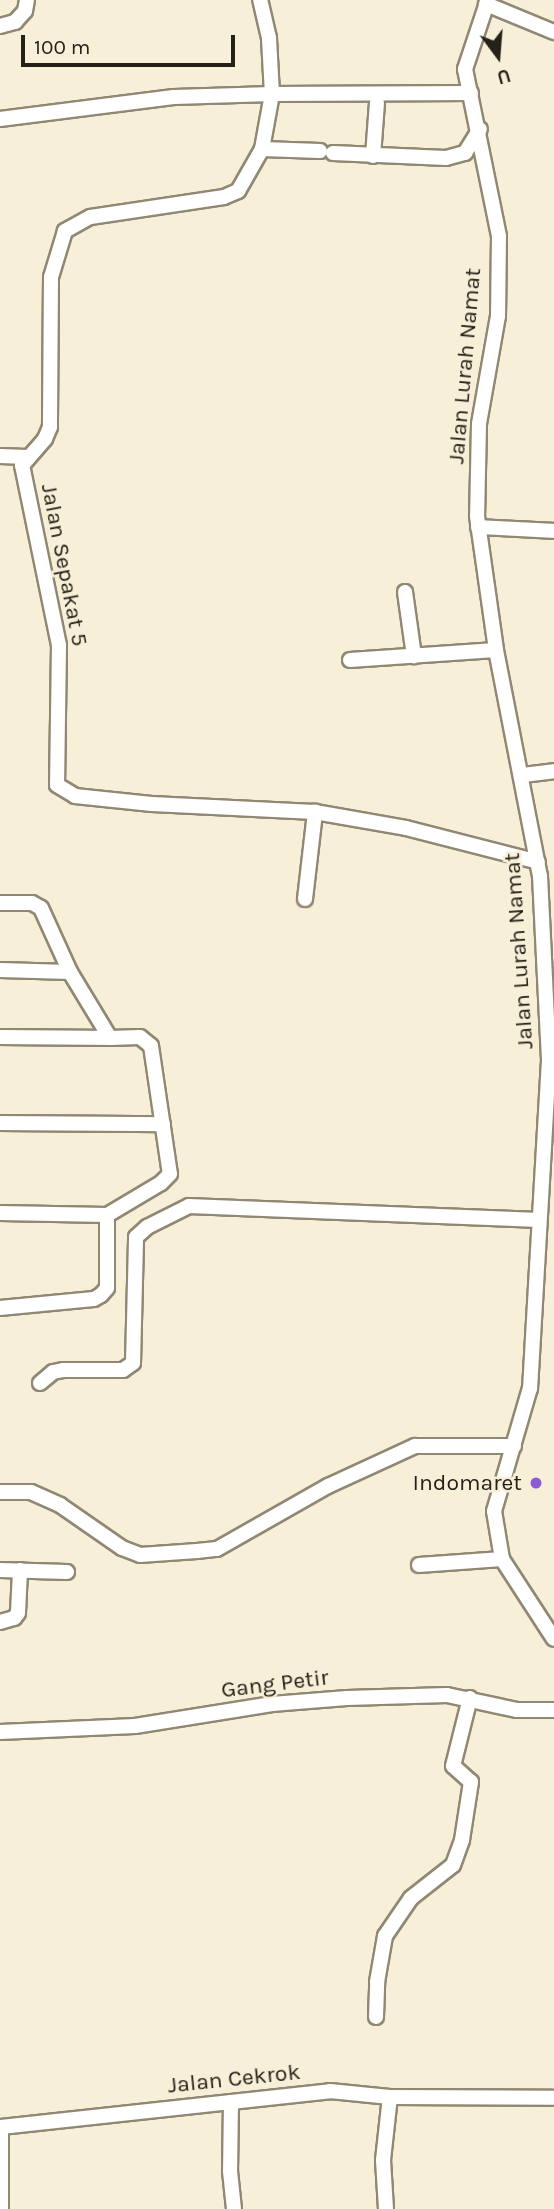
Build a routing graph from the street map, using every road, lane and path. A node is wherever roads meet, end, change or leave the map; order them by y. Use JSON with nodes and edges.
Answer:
{"nodes":[{"id":1,"x":26,"y":0,"type":"edge"},
{"id":2,"x":260,"y":0,"type":"edge"},
{"id":3,"x":487,"y":2,"type":"edge"},
{"id":4,"x":0,"y":26,"type":"edge"},
{"id":5,"x":554,"y":32,"type":"edge"},
{"id":6,"x":471,"y":93,"type":"junction"},
{"id":7,"x":272,"y":94,"type":"junction"},
{"id":8,"x":377,"y":103,"type":"dead end"},
{"id":9,"x":0,"y":119,"type":"edge"},
{"id":10,"x":480,"y":129,"type":"junction"},
{"id":11,"x":262,"y":149,"type":"junction"},
{"id":12,"x":373,"y":156,"type":"junction"},
{"id":13,"x":0,"y":456,"type":"edge"},
{"id":14,"x":27,"y":457,"type":"junction"},
{"id":15,"x":478,"y":527,"type":"junction"},
{"id":16,"x":554,"y":531,"type":"edge"},
{"id":17,"x":405,"y":592,"type":"dead end"},
{"id":18,"x":496,"y":650,"type":"junction"},
{"id":19,"x":414,"y":656,"type":"junction"},
{"id":20,"x":350,"y":660,"type":"dead end"},
{"id":21,"x":554,"y":771,"type":"edge"},
{"id":22,"x":523,"y":775,"type":"junction"},
{"id":23,"x":315,"y":812,"type":"junction"},
{"id":24,"x":538,"y":862,"type":"junction"},
{"id":25,"x":305,"y":898,"type":"dead end"},
{"id":26,"x":0,"y":903,"type":"edge"},
{"id":27,"x":0,"y":970,"type":"edge"},
{"id":28,"x":70,"y":972,"type":"junction"},
{"id":29,"x":550,"y":987,"type":"edge"},
{"id":30,"x":0,"y":1037,"type":"edge"},
{"id":31,"x":110,"y":1038,"type":"junction"},
{"id":32,"x":0,"y":1123,"type":"edge"},
{"id":33,"x":163,"y":1124,"type":"junction"},
{"id":34,"x":0,"y":1213,"type":"edge"},
{"id":35,"x":107,"y":1215,"type":"junction"},
{"id":36,"x":539,"y":1220,"type":"junction"},
{"id":37,"x":538,"y":1235,"type":"junction"},
{"id":38,"x":554,"y":1238,"type":"edge"},
{"id":39,"x":0,"y":1308,"type":"edge"},
{"id":40,"x":40,"y":1383,"type":"dead end"},
{"id":41,"x":514,"y":1446,"type":"junction"},
{"id":42,"x":0,"y":1492,"type":"edge"},
{"id":43,"x":502,"y":1559,"type":"junction"},
{"id":44,"x":419,"y":1565,"type":"dead end"},
{"id":45,"x":0,"y":1570,"type":"edge"},
{"id":46,"x":20,"y":1570,"type":"junction"},
{"id":47,"x":67,"y":1572,"type":"dead end"},
{"id":48,"x":0,"y":1622,"type":"edge"},
{"id":49,"x":554,"y":1639,"type":"edge"},
{"id":50,"x":470,"y":1698,"type":"junction"},
{"id":51,"x":554,"y":1710,"type":"edge"},
{"id":52,"x":0,"y":1732,"type":"edge"},
{"id":53,"x":376,"y":2017,"type":"dead end"},
{"id":54,"x":390,"y":2096,"type":"junction"},
{"id":55,"x":554,"y":2098,"type":"edge"},
{"id":56,"x":231,"y":2102,"type":"junction"},
{"id":57,"x":0,"y":2123,"type":"edge"},
{"id":58,"x":1,"y":2209,"type":"edge"},
{"id":59,"x":234,"y":2209,"type":"edge"},
{"id":60,"x":386,"y":2209,"type":"edge"}],
"edges":[{"from":1,"to":4,"type":"street"},
{"from":2,"to":7,"type":"street","name":"Jalan Sepakat 5"},
{"from":3,"to":5,"type":"street"},
{"from":3,"to":6,"type":"street","name":"Jalan Lurah Namat"},
{"from":6,"to":7,"type":"street"},
{"from":6,"to":10,"type":"street","name":"Jalan Lurah Namat"},
{"from":7,"to":9,"type":"street"},
{"from":7,"to":11,"type":"street","name":"Jalan Sepakat 5"},
{"from":8,"to":12,"type":"street"},
{"from":10,"to":12,"type":"street"},
{"from":10,"to":15,"type":"street","name":"Jalan Lurah Namat"},
{"from":11,"to":12,"type":"street"},
{"from":11,"to":14,"type":"street","name":"Jalan Sepakat 5"},
{"from":13,"to":14,"type":"street"},
{"from":14,"to":23,"type":"street","name":"Jalan Sepakat 5"},
{"from":15,"to":16,"type":"street"},
{"from":15,"to":18,"type":"street","name":"Jalan Lurah Namat"},
{"from":17,"to":19,"type":"street"},
{"from":18,"to":19,"type":"street"},
{"from":18,"to":22,"type":"street","name":"Jalan Lurah Namat"},
{"from":19,"to":20,"type":"street"},
{"from":21,"to":22,"type":"street"},
{"from":22,"to":24,"type":"street","name":"Jalan Lurah Namat"},
{"from":23,"to":24,"type":"street","name":"Jalan Sepakat 5"},
{"from":23,"to":25,"type":"street"},
{"from":24,"to":29,"type":"street","name":"Jalan Lurah Namat"},
{"from":26,"to":28,"type":"street"},
{"from":27,"to":28,"type":"street"},
{"from":28,"to":31,"type":"street"},
{"from":29,"to":36,"type":"street","name":"Jalan Lurah Namat"},
{"from":30,"to":31,"type":"street"},
{"from":31,"to":33,"type":"street"},
{"from":32,"to":33,"type":"street"},
{"from":33,"to":35,"type":"street"},
{"from":34,"to":35,"type":"street"},
{"from":35,"to":39,"type":"street"},
{"from":36,"to":37,"type":"street","name":"Jalan Lurah Namat"},
{"from":36,"to":40,"type":"street"},
{"from":37,"to":38,"type":"street"},
{"from":37,"to":41,"type":"street","name":"Jalan Lurah Namat"},
{"from":41,"to":42,"type":"street"},
{"from":41,"to":43,"type":"street","name":"Jalan Lurah Namat"},
{"from":43,"to":44,"type":"street"},
{"from":43,"to":49,"type":"street","name":"Jalan Lurah Namat"},
{"from":45,"to":46,"type":"street"},
{"from":46,"to":47,"type":"street"},
{"from":46,"to":48,"type":"street"},
{"from":50,"to":51,"type":"street","name":"Gang Petir"},
{"from":50,"to":52,"type":"street","name":"Gang Petir"},
{"from":50,"to":53,"type":"street"},
{"from":54,"to":55,"type":"street","name":"Jalan Cekrok"},
{"from":54,"to":56,"type":"street","name":"Jalan Cekrok"},
{"from":54,"to":60,"type":"street"},
{"from":56,"to":57,"type":"street","name":"Jalan Cekrok"},
{"from":56,"to":59,"type":"street"},
{"from":57,"to":58,"type":"street","name":"Jalan Cekrok"}]}
